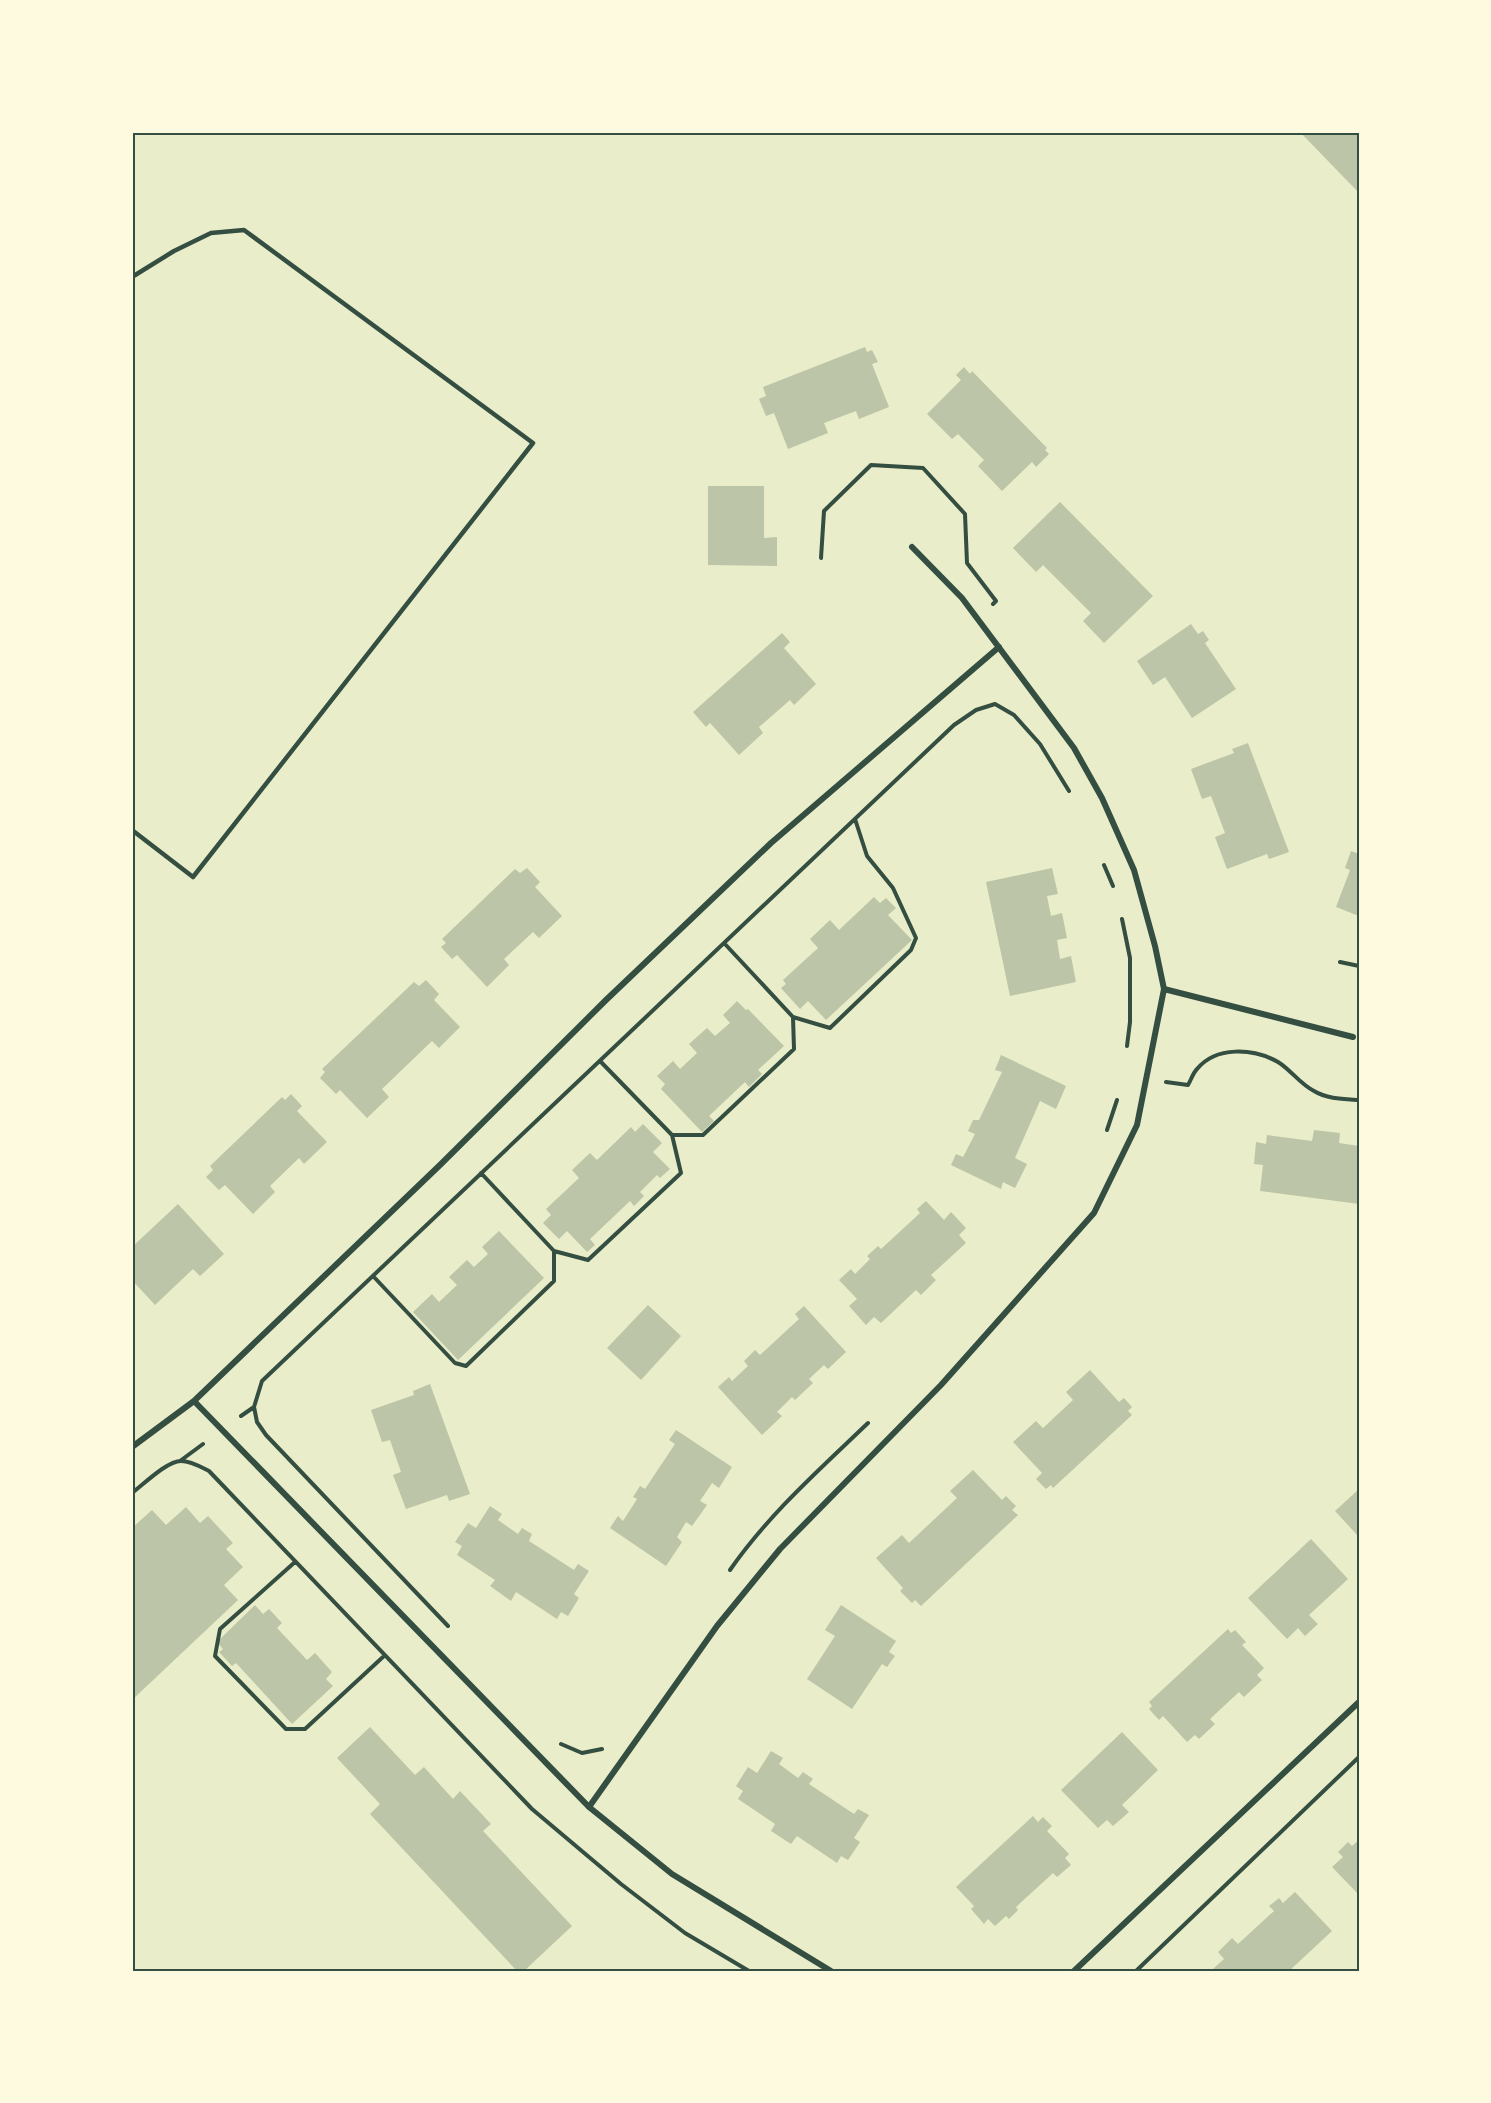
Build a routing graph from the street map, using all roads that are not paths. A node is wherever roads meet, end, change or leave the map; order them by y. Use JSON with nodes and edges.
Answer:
{"nodes":[{"id":1,"x":132,"y":277,"type":"edge"},
{"id":2,"x":912,"y":547,"type":"dead end"},
{"id":3,"x":999,"y":647,"type":"junction"},
{"id":4,"x":132,"y":830,"type":"edge"},
{"id":5,"x":1164,"y":989,"type":"junction"},
{"id":6,"x":1353,"y":1037,"type":"dead end"},
{"id":7,"x":194,"y":1401,"type":"junction"},
{"id":8,"x":132,"y":1447,"type":"edge"},
{"id":9,"x":1359,"y":1702,"type":"edge"},
{"id":10,"x":589,"y":1807,"type":"junction"},
{"id":11,"x":831,"y":1971,"type":"edge"},
{"id":12,"x":1074,"y":1971,"type":"edge"}],
"edges":[{"from":1,"to":4,"type":"lane"},
{"from":2,"to":3,"type":"street"},
{"from":3,"to":5,"type":"street"},
{"from":3,"to":7,"type":"street"},
{"from":5,"to":6,"type":"street"},
{"from":5,"to":10,"type":"street"},
{"from":7,"to":8,"type":"street"},
{"from":7,"to":10,"type":"street"},
{"from":9,"to":12,"type":"street"},
{"from":10,"to":11,"type":"street"}]}
